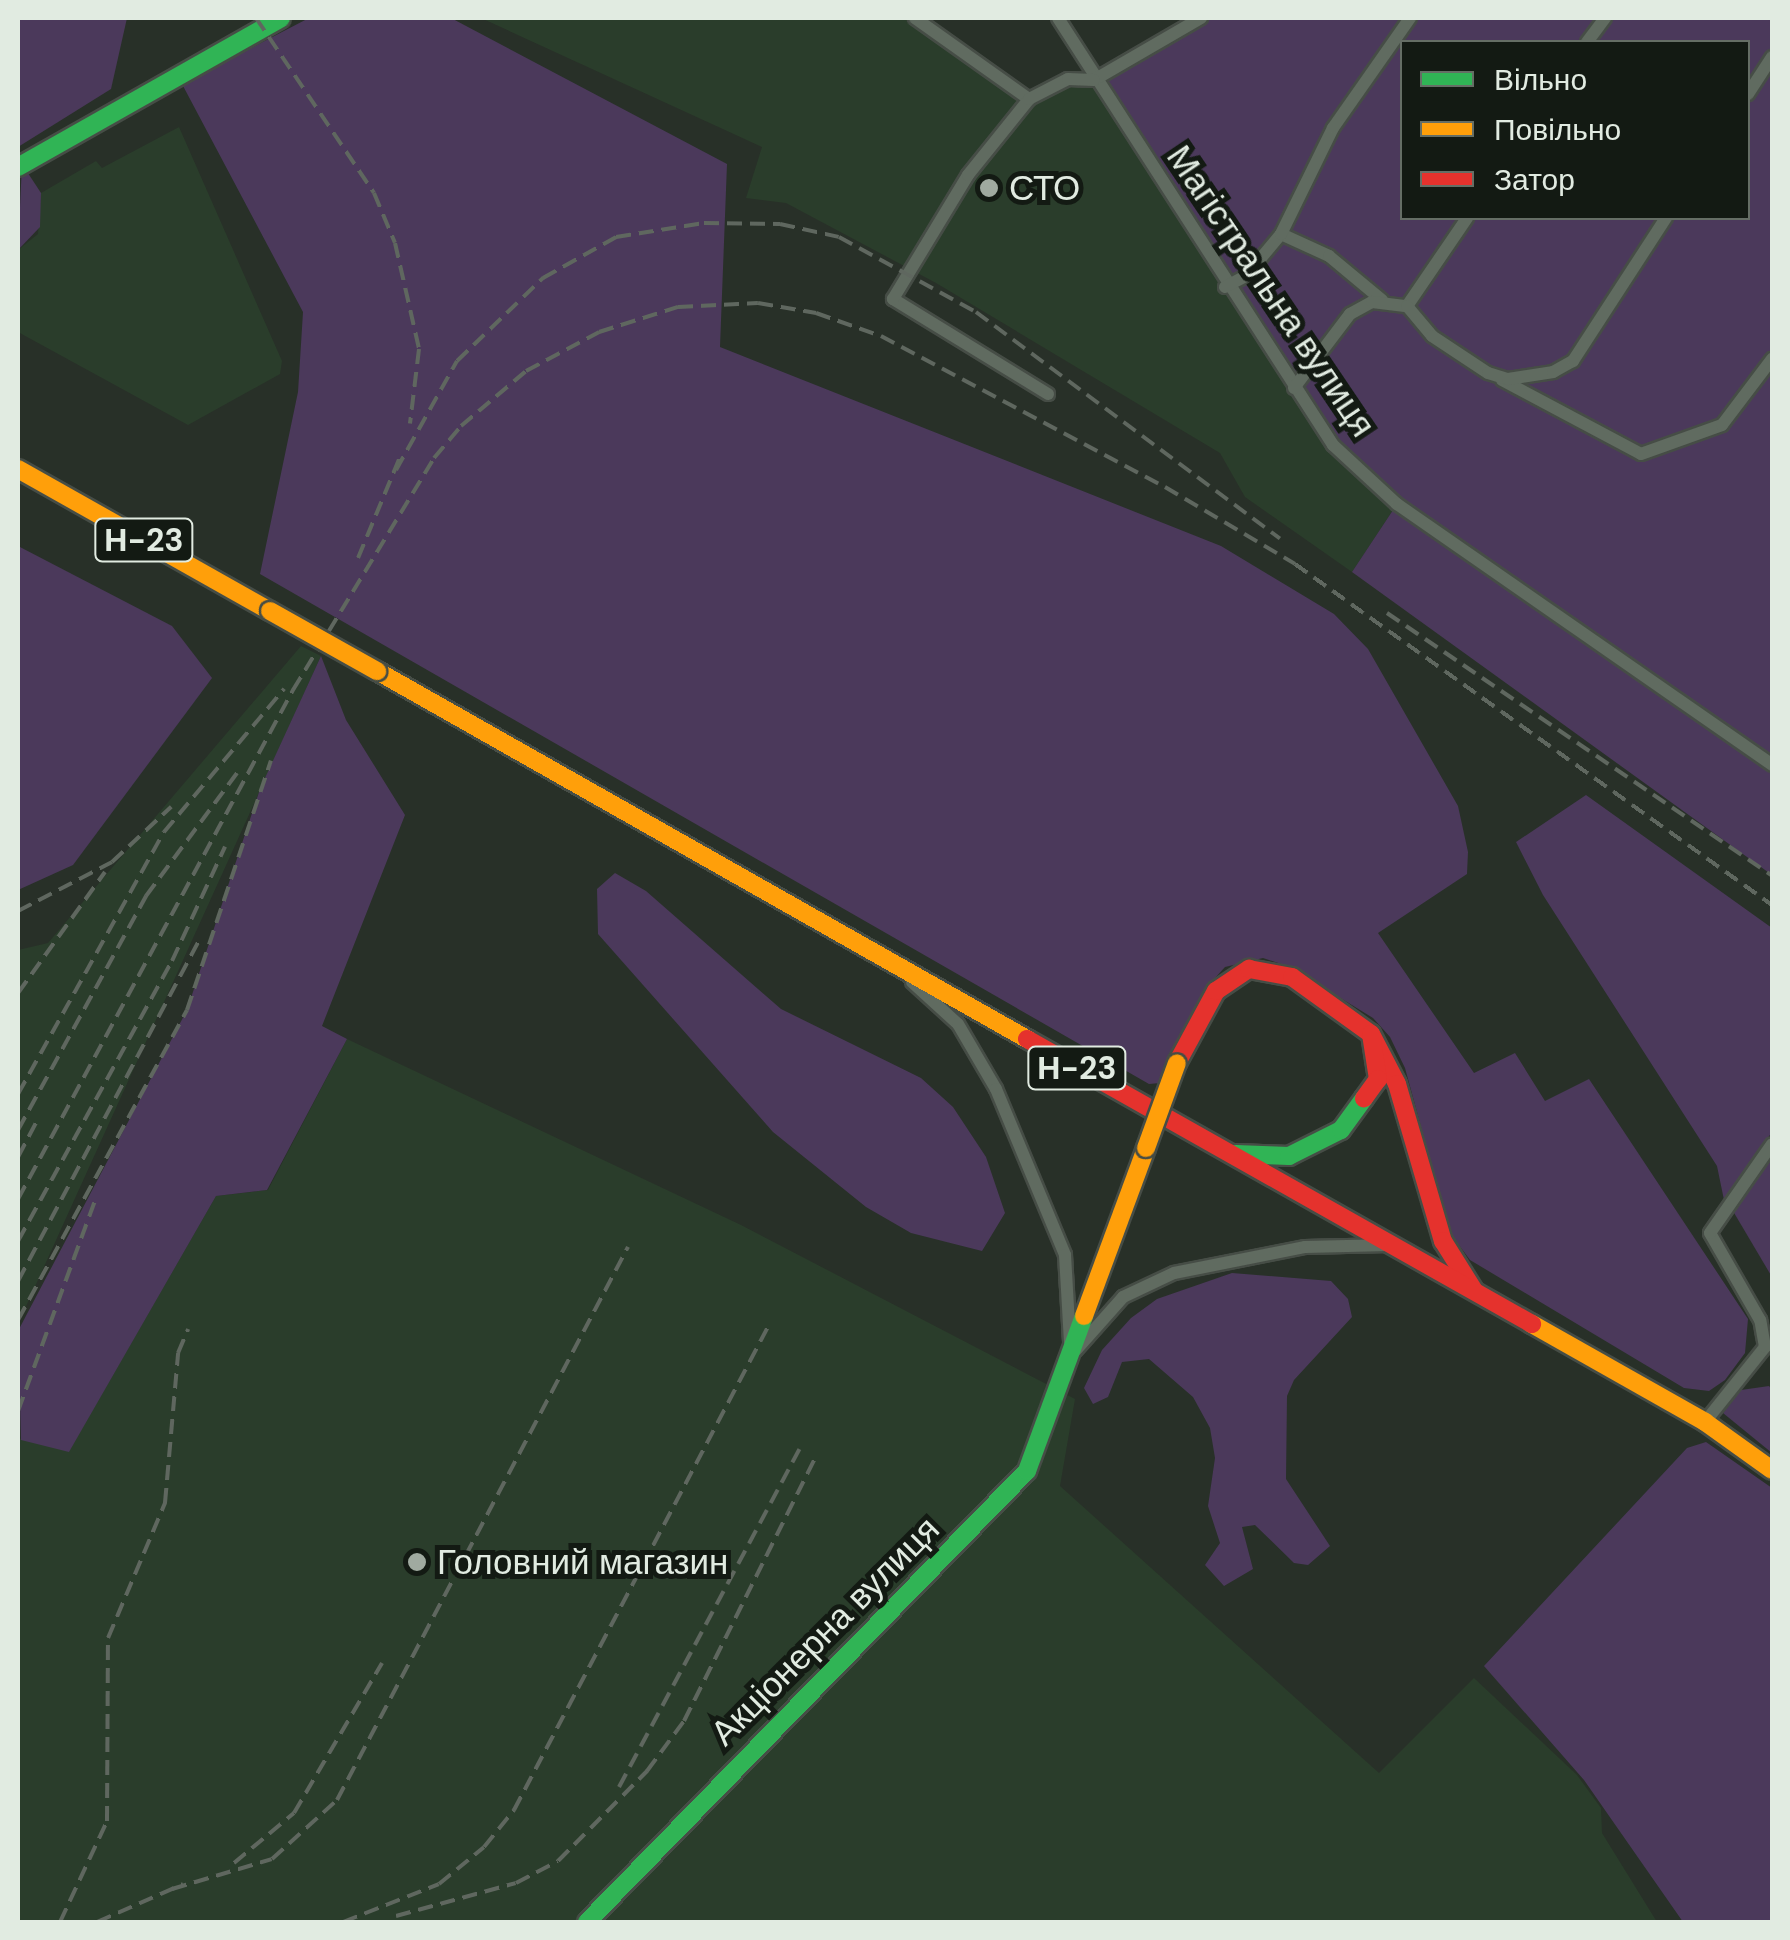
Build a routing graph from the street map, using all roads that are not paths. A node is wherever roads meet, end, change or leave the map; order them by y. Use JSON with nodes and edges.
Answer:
{"nodes":[{"id":1,"x":281,"y":18,"type":"edge"},
{"id":2,"x":914,"y":18,"type":"edge"},
{"id":3,"x":1058,"y":18,"type":"edge"},
{"id":4,"x":1201,"y":18,"type":"edge"},
{"id":5,"x":1410,"y":18,"type":"edge"},
{"id":6,"x":1604,"y":18,"type":"edge"},
{"id":7,"x":1589,"y":40,"type":"edge"},
{"id":8,"x":1772,"y":57,"type":"edge"},
{"id":9,"x":1094,"y":80,"type":"junction"},
{"id":10,"x":1750,"y":91,"type":"edge"},
{"id":11,"x":1029,"y":100,"type":"junction"},
{"id":12,"x":18,"y":167,"type":"edge"},
{"id":13,"x":1466,"y":220,"type":"edge"},
{"id":14,"x":1665,"y":220,"type":"edge"},
{"id":15,"x":1281,"y":234,"type":"junction"},
{"id":16,"x":1225,"y":286,"type":"junction"},
{"id":17,"x":1388,"y":303,"type":"junction"},
{"id":18,"x":1407,"y":306,"type":"junction"},
{"id":19,"x":1772,"y":359,"type":"edge"},
{"id":20,"x":1488,"y":373,"type":"junction"},
{"id":21,"x":1294,"y":388,"type":"junction"},
{"id":22,"x":1048,"y":394,"type":"dead end"},
{"id":23,"x":18,"y":469,"type":"edge"},
{"id":24,"x":1772,"y":765,"type":"edge"},
{"id":25,"x":882,"y":958,"type":"junction"},
{"id":26,"x":1372,"y":1034,"type":"junction"},
{"id":27,"x":1772,"y":1144,"type":"edge"},
{"id":28,"x":1226,"y":1152,"type":"junction"},
{"id":29,"x":1388,"y":1245,"type":"junction"},
{"id":30,"x":1477,"y":1294,"type":"junction"},
{"id":31,"x":1068,"y":1360,"type":"junction"},
{"id":32,"x":1705,"y":1422,"type":"junction"},
{"id":33,"x":1772,"y":1470,"type":"edge"},
{"id":34,"x":586,"y":1922,"type":"edge"}],
"edges":[{"from":1,"to":12,"type":"main road"},
{"from":2,"to":11,"type":"street"},
{"from":3,"to":9,"type":"street","name":"Магістральна вулиця"},
{"from":4,"to":9,"type":"street"},
{"from":5,"to":15,"type":"street"},
{"from":6,"to":7,"type":"street"},
{"from":8,"to":10,"type":"street"},
{"from":9,"to":11,"type":"street"},
{"from":9,"to":16,"type":"street","name":"Магістральна вулиця"},
{"from":11,"to":22,"type":"street"},
{"from":13,"to":18,"type":"street"},
{"from":14,"to":20,"type":"street"},
{"from":15,"to":16,"type":"street"},
{"from":15,"to":17,"type":"street"},
{"from":16,"to":21,"type":"street","name":"Магістральна вулиця"},
{"from":17,"to":18,"type":"street"},
{"from":17,"to":21,"type":"street"},
{"from":18,"to":20,"type":"street"},
{"from":19,"to":20,"type":"street"},
{"from":21,"to":24,"type":"street","name":"Магістральна вулиця"},
{"from":23,"to":25,"type":"main road","number":"Н-23","bridge":true},
{"from":25,"to":28,"type":"main road","number":"Н-23"},
{"from":25,"to":31,"type":"street"},
{"from":26,"to":28,"type":"main road"},
{"from":26,"to":30,"type":"main road"},
{"from":26,"to":31,"type":"main road","name":"Акціонерна вулиця","bridge":true},
{"from":27,"to":32,"type":"street"},
{"from":28,"to":29,"type":"main road","number":"Н-23"},
{"from":29,"to":30,"type":"main road","number":"Н-23"},
{"from":29,"to":31,"type":"street"},
{"from":30,"to":32,"type":"main road","number":"Н-23"},
{"from":31,"to":34,"type":"main road","name":"Акціонерна вулиця"},
{"from":32,"to":33,"type":"main road","number":"Н-23"}]}
